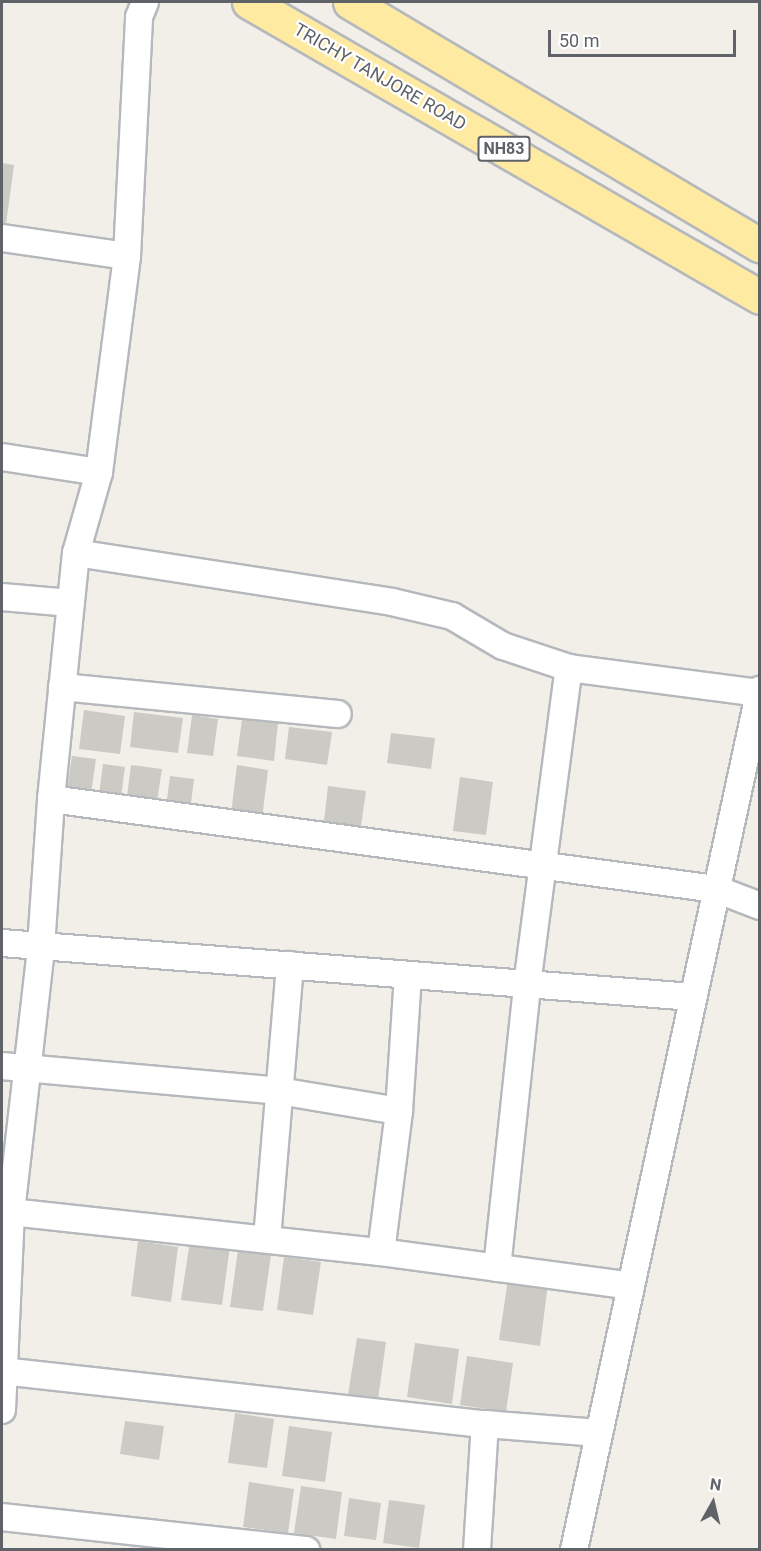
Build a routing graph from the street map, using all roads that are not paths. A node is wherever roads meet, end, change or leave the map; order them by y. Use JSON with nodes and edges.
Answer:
{"nodes":[{"id":1,"x":145,"y":2,"type":"edge"},
{"id":2,"x":249,"y":2,"type":"edge"},
{"id":3,"x":350,"y":2,"type":"edge"},
{"id":4,"x":2,"y":238,"type":"edge"},
{"id":5,"x":759,"y":245,"type":"edge"},
{"id":6,"x":127,"y":256,"type":"junction"},
{"id":7,"x":759,"y":297,"type":"edge"},
{"id":8,"x":2,"y":457,"type":"edge"},
{"id":9,"x":99,"y":472,"type":"junction"},
{"id":10,"x":76,"y":553,"type":"junction"},
{"id":11,"x":2,"y":597,"type":"edge"},
{"id":12,"x":71,"y":603,"type":"junction"},
{"id":13,"x":569,"y":668,"type":"junction"},
{"id":14,"x":63,"y":687,"type":"junction"},
{"id":15,"x":759,"y":691,"type":"edge"},
{"id":16,"x":338,"y":714,"type":"dead end"},
{"id":17,"x":753,"y":748,"type":"edge"},
{"id":18,"x":51,"y":799,"type":"junction"},
{"id":19,"x":543,"y":863,"type":"junction"},
{"id":20,"x":716,"y":889,"type":"junction"},
{"id":21,"x":759,"y":906,"type":"edge"},
{"id":22,"x":2,"y":944,"type":"edge"},
{"id":23,"x":40,"y":947,"type":"junction"},
{"id":24,"x":291,"y":965,"type":"junction"},
{"id":25,"x":408,"y":977,"type":"junction"},
{"id":26,"x":527,"y":985,"type":"junction"},
{"id":27,"x":693,"y":997,"type":"junction"},
{"id":28,"x":13,"y":1068,"type":"edge"},
{"id":29,"x":279,"y":1091,"type":"junction"},
{"id":30,"x":399,"y":1111,"type":"junction"},
{"id":31,"x":6,"y":1212,"type":"edge"},
{"id":32,"x":267,"y":1239,"type":"junction"},
{"id":33,"x":381,"y":1252,"type":"junction"},
{"id":34,"x":497,"y":1268,"type":"junction"},
{"id":35,"x":631,"y":1286,"type":"junction"},
{"id":36,"x":4,"y":1372,"type":"edge"},
{"id":37,"x":2,"y":1410,"type":"edge"},
{"id":38,"x":603,"y":1412,"type":"junction"},
{"id":39,"x":485,"y":1424,"type":"junction"},
{"id":40,"x":2,"y":1518,"type":"edge"},
{"id":41,"x":306,"y":1550,"type":"edge"},
{"id":42,"x":477,"y":1550,"type":"edge"},
{"id":43,"x":574,"y":1550,"type":"edge"}],
"edges":[{"from":1,"to":6,"type":"street"},
{"from":2,"to":7,"type":"highway","name":"TRICHY TANJORE ROAD","number":"NH83"},
{"from":3,"to":5,"type":"highway","number":"NH83"},
{"from":4,"to":6,"type":"street"},
{"from":6,"to":9,"type":"street"},
{"from":8,"to":9,"type":"street"},
{"from":9,"to":10,"type":"street"},
{"from":10,"to":12,"type":"street"},
{"from":10,"to":13,"type":"street"},
{"from":11,"to":12,"type":"street"},
{"from":12,"to":14,"type":"street"},
{"from":13,"to":15,"type":"street"},
{"from":13,"to":19,"type":"street"},
{"from":14,"to":16,"type":"street"},
{"from":14,"to":18,"type":"street"},
{"from":15,"to":17,"type":"street"},
{"from":17,"to":20,"type":"street"},
{"from":18,"to":19,"type":"street"},
{"from":18,"to":23,"type":"street"},
{"from":19,"to":20,"type":"street"},
{"from":19,"to":26,"type":"street"},
{"from":20,"to":21,"type":"street"},
{"from":20,"to":27,"type":"street"},
{"from":22,"to":23,"type":"street"},
{"from":23,"to":24,"type":"street"},
{"from":23,"to":28,"type":"street"},
{"from":24,"to":25,"type":"street"},
{"from":24,"to":29,"type":"street"},
{"from":25,"to":26,"type":"street"},
{"from":25,"to":30,"type":"street"},
{"from":26,"to":27,"type":"street"},
{"from":26,"to":34,"type":"street"},
{"from":27,"to":35,"type":"street"},
{"from":28,"to":29,"type":"street"},
{"from":28,"to":31,"type":"street"},
{"from":29,"to":30,"type":"street"},
{"from":29,"to":32,"type":"street"},
{"from":30,"to":33,"type":"street"},
{"from":31,"to":32,"type":"street"},
{"from":31,"to":36,"type":"street"},
{"from":32,"to":33,"type":"street"},
{"from":33,"to":34,"type":"street"},
{"from":34,"to":35,"type":"street"},
{"from":35,"to":38,"type":"street"},
{"from":36,"to":37,"type":"street"},
{"from":36,"to":39,"type":"street"},
{"from":38,"to":39,"type":"street"},
{"from":38,"to":43,"type":"street"},
{"from":39,"to":42,"type":"street"},
{"from":40,"to":41,"type":"street"}]}
